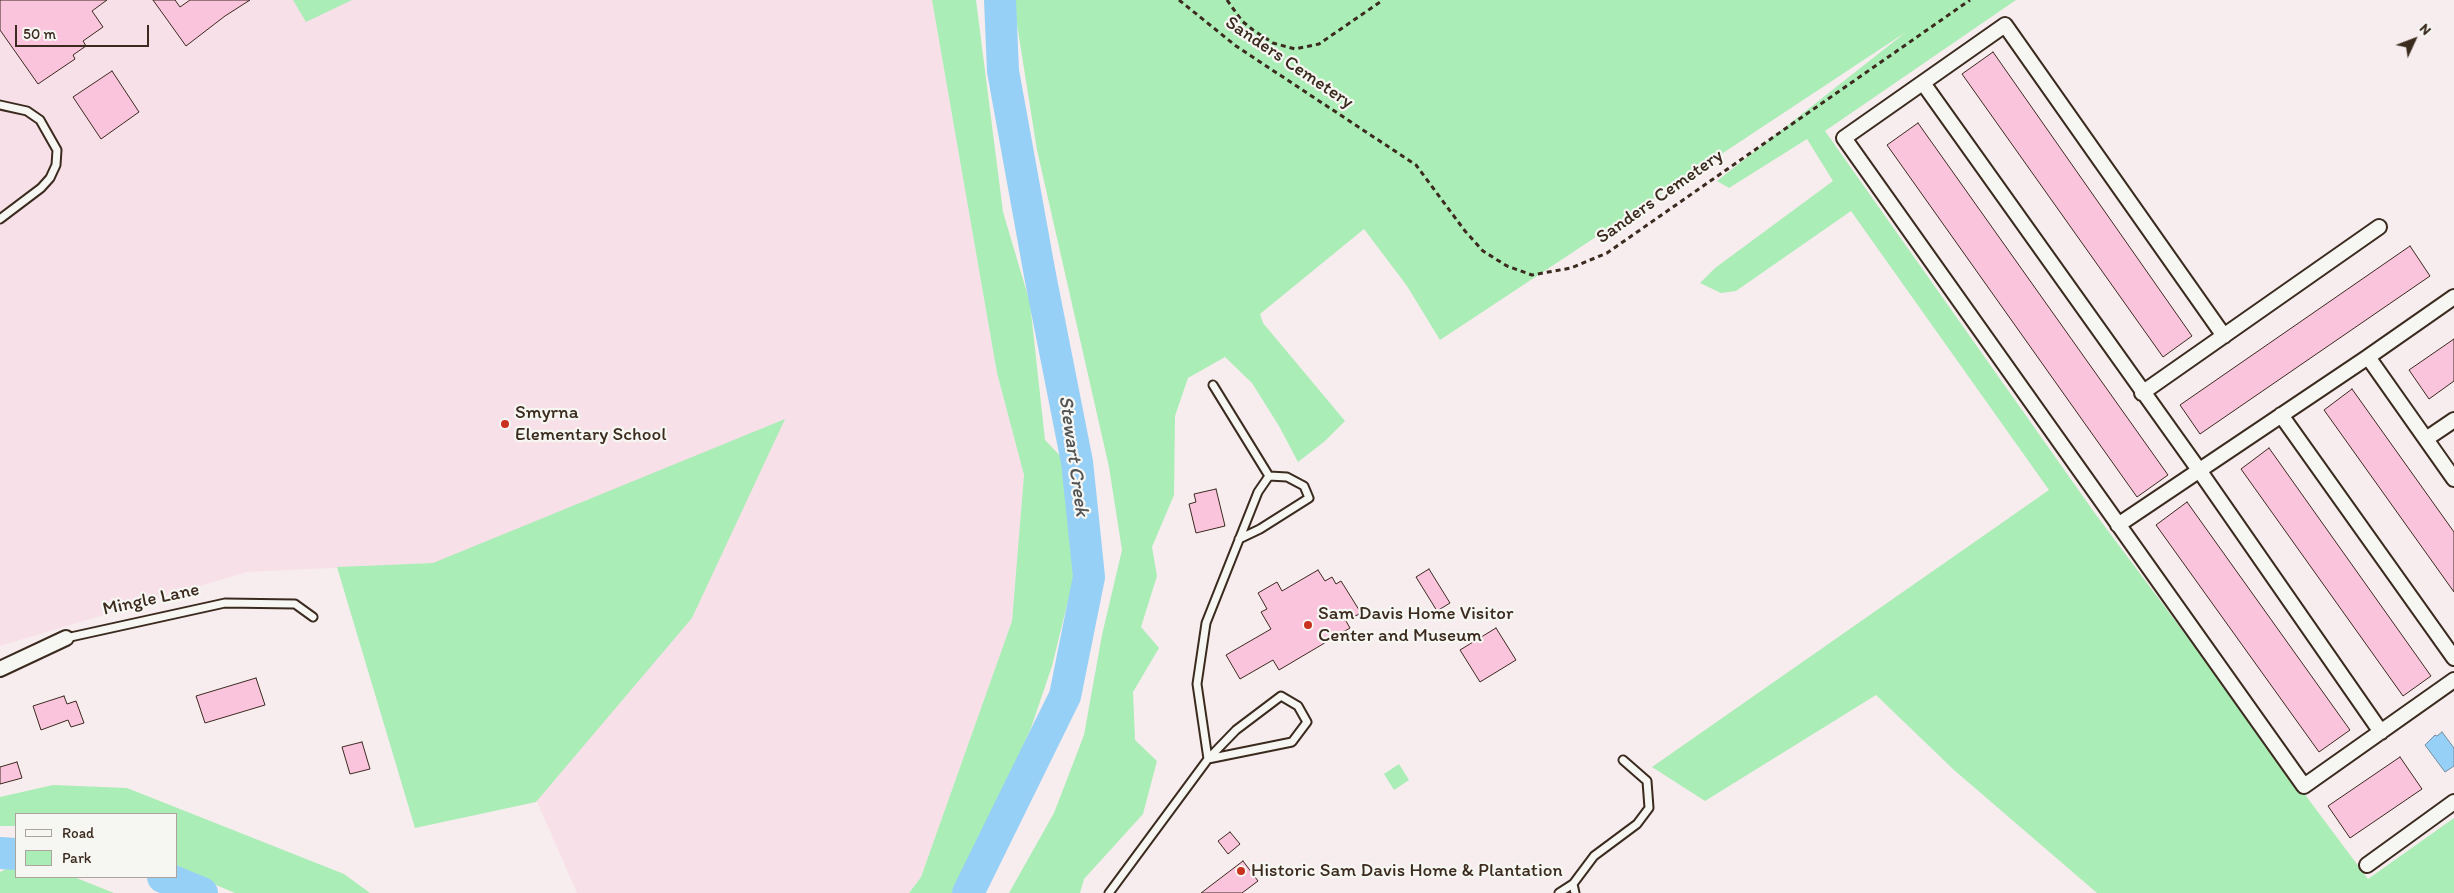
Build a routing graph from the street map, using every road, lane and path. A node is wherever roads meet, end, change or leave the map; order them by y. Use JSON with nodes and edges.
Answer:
{"nodes":[{"id":1,"x":1179,"y":0,"type":"edge"},
{"id":2,"x":1226,"y":0,"type":"edge"},
{"id":3,"x":1383,"y":0,"type":"edge"},
{"id":4,"x":1970,"y":0,"type":"edge"},
{"id":5,"x":1923,"y":83,"type":"junction"},
{"id":6,"x":0,"y":105,"type":"edge"},
{"id":7,"x":0,"y":219,"type":"edge"},
{"id":8,"x":2379,"y":227,"type":"dead end"},
{"id":9,"x":2454,"y":297,"type":"edge"},
{"id":10,"x":2224,"y":336,"type":"junction"},
{"id":11,"x":2368,"y":357,"type":"junction"},
{"id":12,"x":1213,"y":385,"type":"dead end"},
{"id":13,"x":2142,"y":393,"type":"junction"},
{"id":14,"x":2281,"y":416,"type":"junction"},
{"id":15,"x":2454,"y":420,"type":"edge"},
{"id":16,"x":2426,"y":439,"type":"junction"},
{"id":17,"x":2199,"y":470,"type":"junction"},
{"id":18,"x":1270,"y":476,"type":"junction"},
{"id":19,"x":2454,"y":479,"type":"edge"},
{"id":20,"x":2118,"y":525,"type":"junction"},
{"id":21,"x":1239,"y":539,"type":"junction"},
{"id":22,"x":313,"y":617,"type":"dead end"},
{"id":23,"x":66,"y":638,"type":"joint"},
{"id":24,"x":2454,"y":658,"type":"edge"},
{"id":25,"x":0,"y":669,"type":"edge"},
{"id":26,"x":2454,"y":680,"type":"edge"},
{"id":27,"x":2381,"y":732,"type":"junction"},
{"id":28,"x":1208,"y":758,"type":"junction"},
{"id":29,"x":1623,"y":760,"type":"dead end"},
{"id":30,"x":2454,"y":802,"type":"edge"},
{"id":31,"x":2367,"y":865,"type":"dead end"},
{"id":32,"x":1573,"y":884,"type":"junction"},
{"id":33,"x":1109,"y":893,"type":"edge"},
{"id":34,"x":1559,"y":893,"type":"edge"},
{"id":35,"x":1575,"y":893,"type":"edge"}],
"edges":[{"from":1,"to":4,"type":"path","name":"Sanders Cemetery"},
{"from":2,"to":3,"type":"path"},
{"from":5,"to":10,"type":"street"},
{"from":5,"to":13,"type":"street"},
{"from":5,"to":20,"type":"street"},
{"from":6,"to":7,"type":"lane"},
{"from":8,"to":10,"type":"street"},
{"from":9,"to":11,"type":"street"},
{"from":10,"to":13,"type":"street"},
{"from":11,"to":14,"type":"street"},
{"from":11,"to":16,"type":"street"},
{"from":12,"to":18,"type":"lane"},
{"from":13,"to":17,"type":"street"},
{"from":14,"to":17,"type":"street"},
{"from":14,"to":24,"type":"street"},
{"from":15,"to":16,"type":"street"},
{"from":16,"to":19,"type":"street"},
{"from":17,"to":20,"type":"street"},
{"from":17,"to":27,"type":"street"},
{"from":18,"to":21,"type":"lane"},
{"from":18,"to":21,"type":"lane"},
{"from":20,"to":27,"type":"street"},
{"from":21,"to":28,"type":"lane"},
{"from":22,"to":23,"type":"lane","name":"Mingle Lane"},
{"from":23,"to":25,"type":"street","name":"Mingle Lane"},
{"from":26,"to":27,"type":"street"},
{"from":28,"to":28,"type":"lane"},
{"from":28,"to":33,"type":"lane"},
{"from":29,"to":32,"type":"lane"},
{"from":30,"to":31,"type":"street"},
{"from":32,"to":34,"type":"lane"},
{"from":32,"to":35,"type":"lane"}]}
